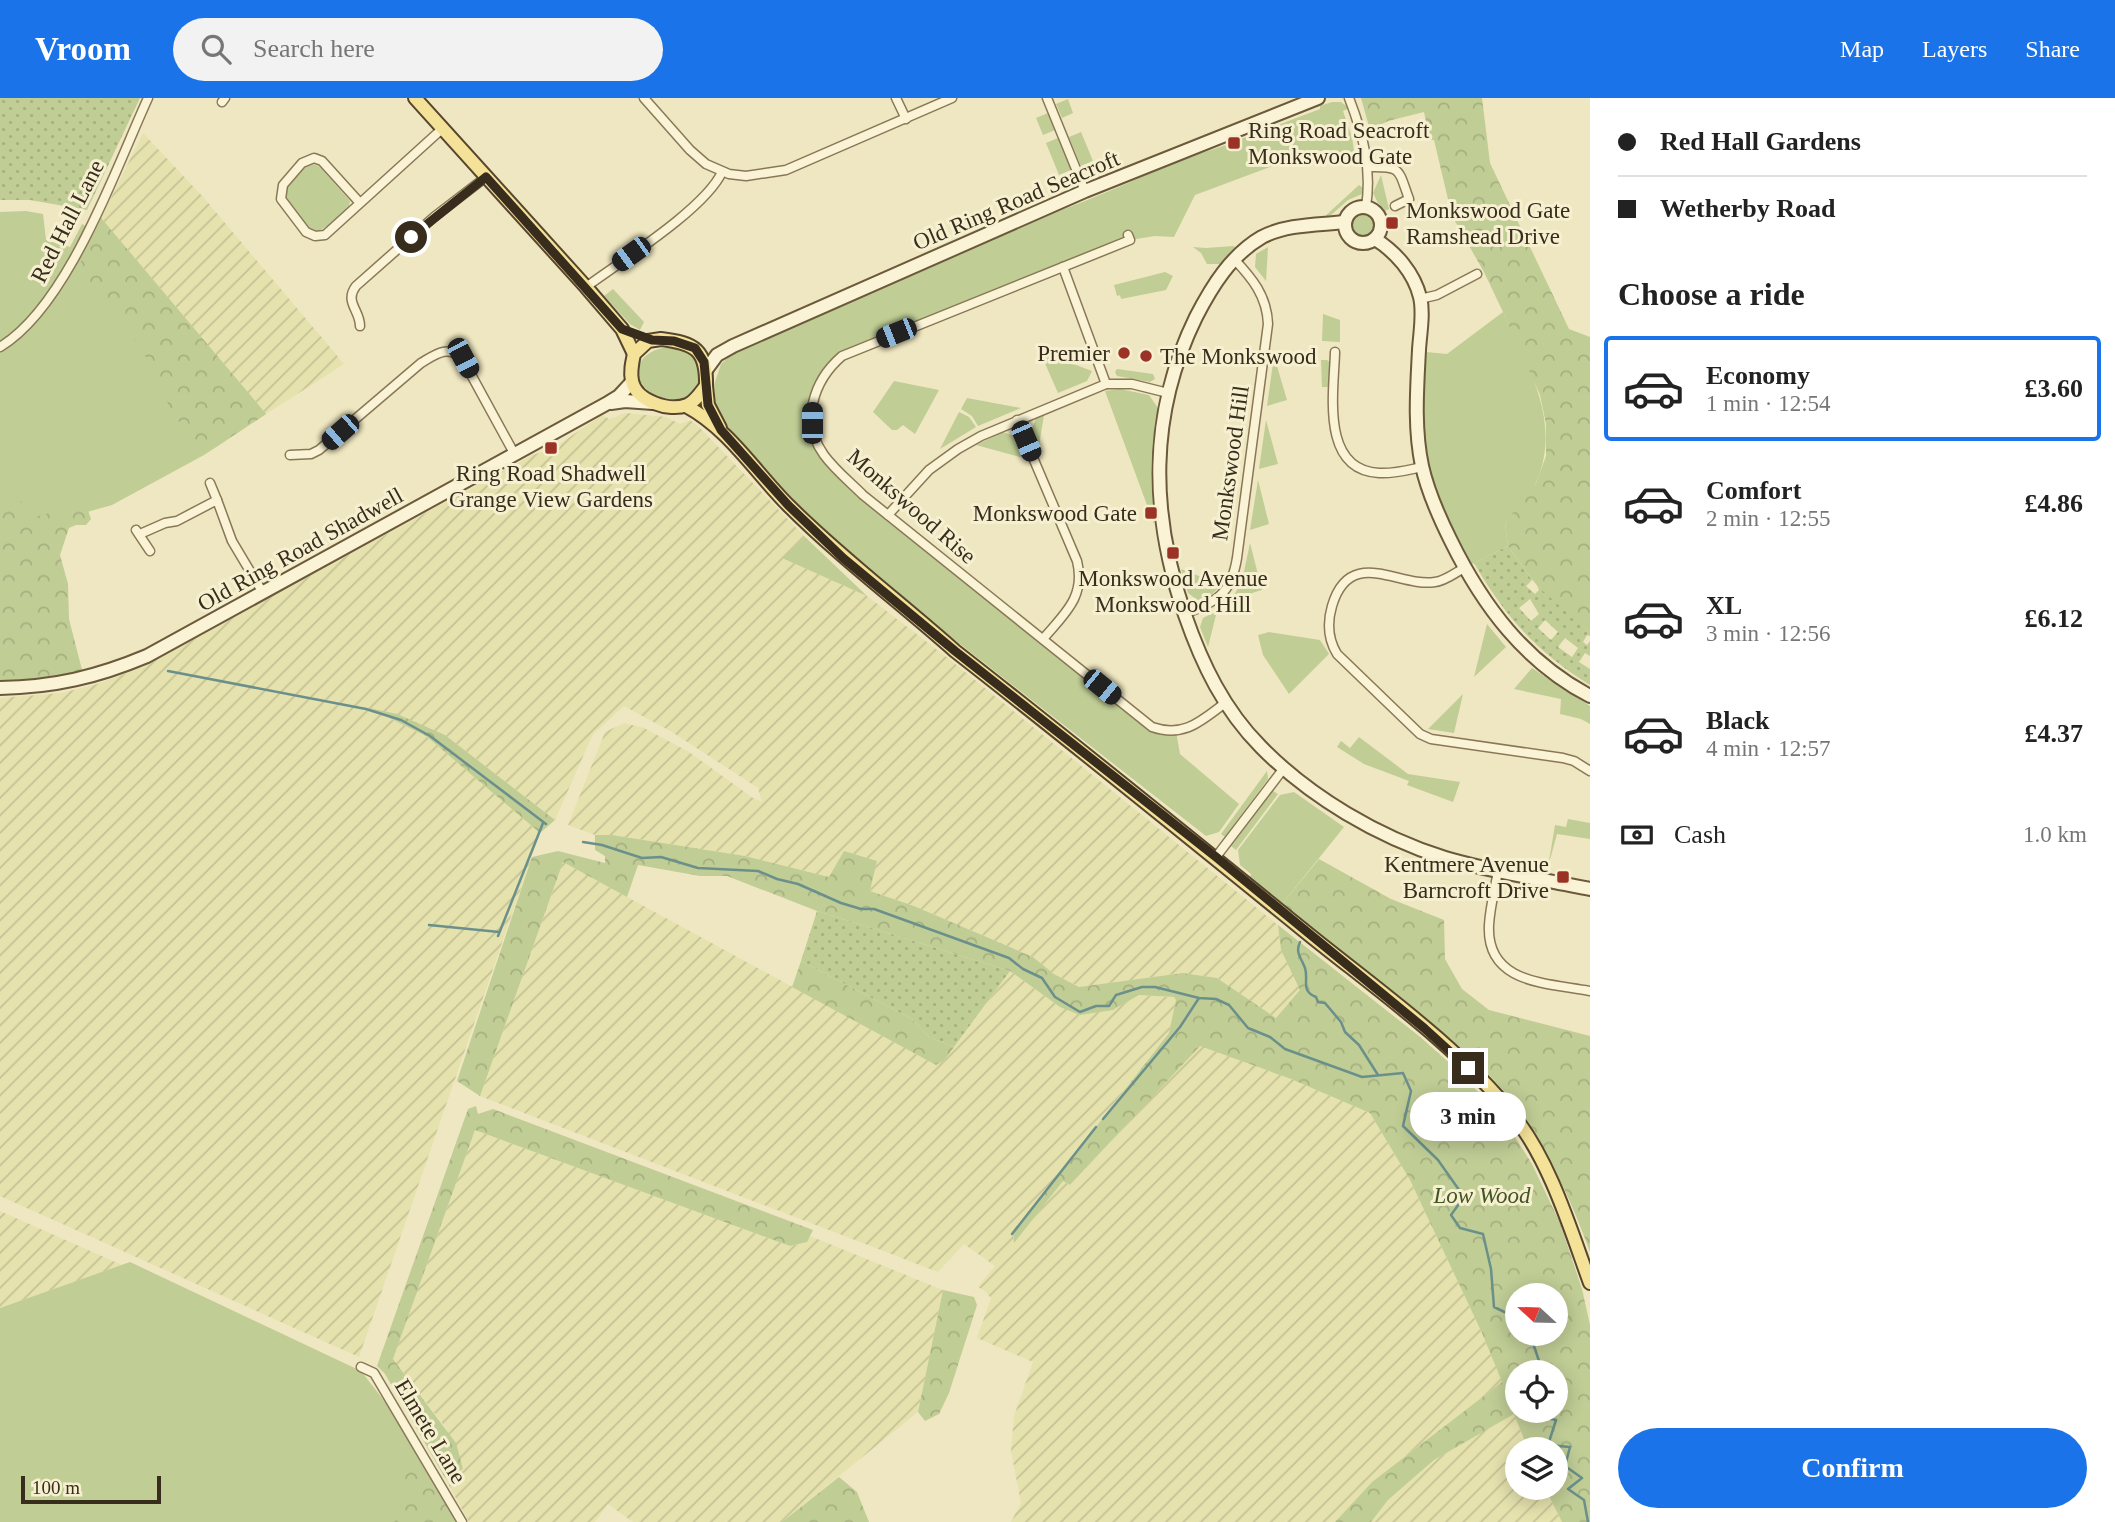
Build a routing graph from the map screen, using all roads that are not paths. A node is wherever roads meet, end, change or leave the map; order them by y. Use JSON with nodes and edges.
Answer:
{"nodes":[{"id":1,"x":148,"y":98,"type":"edge"},
{"id":2,"x":415,"y":98,"type":"edge"},
{"id":3,"x":644,"y":98,"type":"edge"},
{"id":4,"x":895,"y":98,"type":"edge"},
{"id":5,"x":952,"y":98,"type":"edge"},
{"id":6,"x":1047,"y":98,"type":"edge"},
{"id":7,"x":1318,"y":98,"type":"edge"},
{"id":8,"x":1349,"y":98,"type":"edge"},
{"id":9,"x":906,"y":119,"type":"junction"},
{"id":10,"x":443,"y":128,"type":"junction"},
{"id":11,"x":1368,"y":167,"type":"junction"},
{"id":12,"x":722,"y":172,"type":"junction"},
{"id":13,"x":486,"y":177,"type":"junction"},
{"id":14,"x":1085,"y":191,"type":"junction"},
{"id":15,"x":360,"y":203,"type":"junction"},
{"id":16,"x":1395,"y":206,"type":"dead end"},
{"id":17,"x":1366,"y":207,"type":"junction"},
{"id":18,"x":1345,"y":222,"type":"junction"},
{"id":19,"x":1128,"y":235,"type":"dead end"},
{"id":20,"x":1375,"y":239,"type":"junction"},
{"id":21,"x":1234,"y":259,"type":"junction"},
{"id":22,"x":1063,"y":267,"type":"junction"},
{"id":23,"x":1477,"y":274,"type":"dead end"},
{"id":24,"x":586,"y":287,"type":"junction"},
{"id":25,"x":1420,"y":299,"type":"junction"},
{"id":26,"x":360,"y":326,"type":"dead end"},
{"id":27,"x":622,"y":329,"type":"junction"},
{"id":28,"x":652,"y":340,"type":"junction"},
{"id":29,"x":733,"y":346,"type":"junction"},
{"id":30,"x":0,"y":347,"type":"edge"},
{"id":31,"x":695,"y":348,"type":"junction"},
{"id":32,"x":1335,"y":352,"type":"dead end"},
{"id":33,"x":634,"y":354,"type":"junction"},
{"id":34,"x":706,"y":370,"type":"junction"},
{"id":35,"x":632,"y":382,"type":"junction"},
{"id":36,"x":1106,"y":384,"type":"junction"},
{"id":37,"x":706,"y":386,"type":"junction"},
{"id":38,"x":1168,"y":393,"type":"junction"},
{"id":39,"x":653,"y":403,"type":"junction"},
{"id":40,"x":606,"y":404,"type":"junction"},
{"id":41,"x":686,"y":406,"type":"junction"},
{"id":42,"x":1017,"y":420,"type":"junction"},
{"id":43,"x":721,"y":430,"type":"junction"},
{"id":44,"x":290,"y":455,"type":"dead end"},
{"id":45,"x":514,"y":455,"type":"junction"},
{"id":46,"x":1422,"y":467,"type":"junction"},
{"id":47,"x":210,"y":483,"type":"dead end"},
{"id":48,"x":217,"y":500,"type":"junction"},
{"id":49,"x":888,"y":515,"type":"junction"},
{"id":50,"x":150,"y":551,"type":"dead end"},
{"id":51,"x":1464,"y":568,"type":"junction"},
{"id":52,"x":262,"y":593,"type":"junction"},
{"id":53,"x":1184,"y":614,"type":"junction"},
{"id":54,"x":1043,"y":639,"type":"junction"},
{"id":55,"x":0,"y":688,"type":"edge"},
{"id":56,"x":1590,"y":696,"type":"edge"},
{"id":57,"x":1225,"y":703,"type":"junction"},
{"id":58,"x":1284,"y":768,"type":"junction"},
{"id":59,"x":1590,"y":771,"type":"edge"},
{"id":60,"x":1216,"y":857,"type":"junction"},
{"id":61,"x":1498,"y":871,"type":"junction"},
{"id":62,"x":1590,"y":889,"type":"edge"},
{"id":63,"x":1590,"y":991,"type":"edge"},
{"id":64,"x":1590,"y":1283,"type":"edge"},
{"id":65,"x":361,"y":1367,"type":"dead end"},
{"id":66,"x":462,"y":1522,"type":"edge"}],
"edges":[{"from":1,"to":30,"type":"street","name":"Red Hall Lane"},
{"from":2,"to":10,"type":"main road"},
{"from":3,"to":12,"type":"street"},
{"from":4,"to":9,"type":"street"},
{"from":5,"to":9,"type":"street"},
{"from":6,"to":14,"type":"street"},
{"from":7,"to":14,"type":"street","name":"Old Ring Road Seacroft"},
{"from":8,"to":11,"type":"street"},
{"from":9,"to":12,"type":"street"},
{"from":10,"to":13,"type":"main road"},
{"from":10,"to":15,"type":"street"},
{"from":11,"to":16,"type":"street"},
{"from":11,"to":17,"type":"street"},
{"from":12,"to":24,"type":"street"},
{"from":13,"to":24,"type":"main road"},
{"from":13,"to":26,"type":"street"},
{"from":14,"to":29,"type":"street","name":"Old Ring Road Seacroft"},
{"from":15,"to":15,"type":"street"},
{"from":17,"to":18,"type":"street"},
{"from":17,"to":20,"type":"street"},
{"from":18,"to":20,"type":"street"},
{"from":18,"to":21,"type":"street"},
{"from":19,"to":22,"type":"street","name":"Monkswood Rise"},
{"from":20,"to":25,"type":"street"},
{"from":21,"to":38,"type":"street"},
{"from":21,"to":53,"type":"street","name":"Monkswood Hill"},
{"from":22,"to":36,"type":"street"},
{"from":22,"to":49,"type":"street","name":"Monkswood Rise"},
{"from":23,"to":25,"type":"street"},
{"from":24,"to":27,"type":"main road"},
{"from":25,"to":46,"type":"street"},
{"from":27,"to":28,"type":"main road"},
{"from":27,"to":33,"type":"main road"},
{"from":28,"to":31,"type":"main road"},
{"from":28,"to":33,"type":"main road"},
{"from":29,"to":31,"type":"street","name":"Old Ring Road Seacroft"},
{"from":29,"to":34,"type":"street","name":"Old Ring Road Seacroft"},
{"from":31,"to":34,"type":"main road"},
{"from":32,"to":46,"type":"street"},
{"from":33,"to":35,"type":"main road"},
{"from":34,"to":37,"type":"main road"},
{"from":35,"to":39,"type":"main road"},
{"from":35,"to":40,"type":"street","name":"Old Ring Road Shadwell"},
{"from":36,"to":38,"type":"street"},
{"from":36,"to":42,"type":"street"},
{"from":37,"to":41,"type":"main road"},
{"from":37,"to":43,"type":"main road"},
{"from":38,"to":53,"type":"street"},
{"from":39,"to":40,"type":"street","name":"Old Ring Road Shadwell"},
{"from":39,"to":41,"type":"main road"},
{"from":40,"to":45,"type":"street","name":"Old Ring Road Shadwell"},
{"from":41,"to":43,"type":"main road"},
{"from":42,"to":49,"type":"street"},
{"from":42,"to":54,"type":"street"},
{"from":43,"to":60,"type":"main road"},
{"from":44,"to":45,"type":"street"},
{"from":45,"to":52,"type":"street","name":"Old Ring Road Shadwell"},
{"from":46,"to":51,"type":"street"},
{"from":47,"to":48,"type":"street"},
{"from":48,"to":50,"type":"street"},
{"from":48,"to":52,"type":"street"},
{"from":49,"to":54,"type":"street","name":"Monkswood Rise"},
{"from":51,"to":56,"type":"street"},
{"from":51,"to":59,"type":"street"},
{"from":52,"to":55,"type":"street","name":"Old Ring Road Shadwell"},
{"from":53,"to":57,"type":"street"},
{"from":54,"to":57,"type":"street","name":"Monkswood Rise"},
{"from":57,"to":58,"type":"street"},
{"from":58,"to":60,"type":"street"},
{"from":58,"to":61,"type":"street"},
{"from":60,"to":64,"type":"main road"},
{"from":61,"to":62,"type":"street"},
{"from":61,"to":63,"type":"street"},
{"from":65,"to":66,"type":"street","name":"Elmete Lane"}]}
